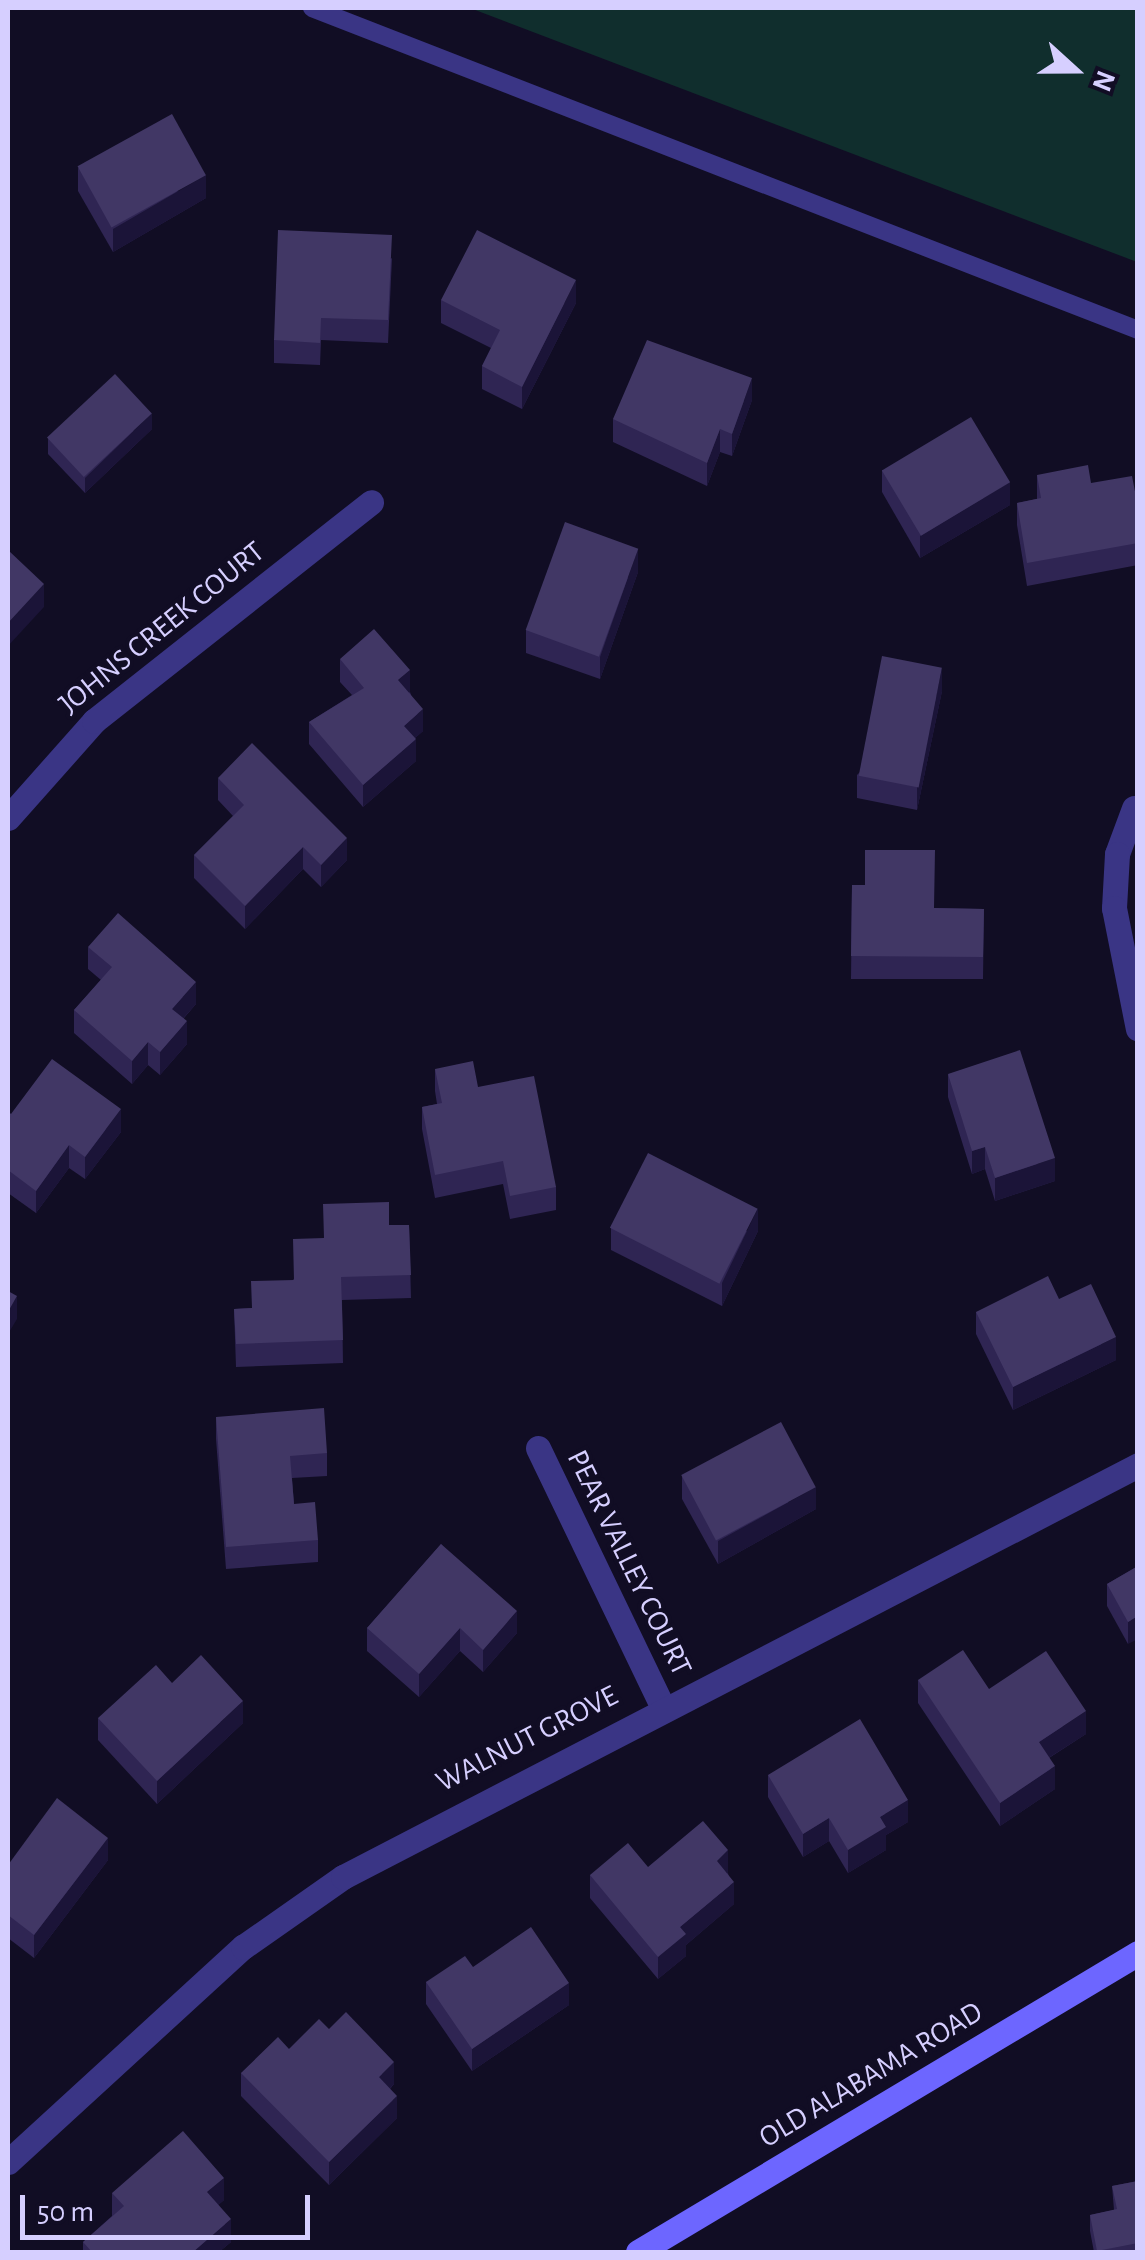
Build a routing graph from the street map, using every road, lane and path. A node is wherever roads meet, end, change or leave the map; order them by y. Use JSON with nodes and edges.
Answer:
{"nodes":[{"id":1,"x":312,"y":8,"type":"edge"},
{"id":2,"x":1138,"y":330,"type":"edge"},
{"id":3,"x":371,"y":502,"type":"dead end"},
{"id":4,"x":1134,"y":808,"type":"dead end"},
{"id":5,"x":8,"y":818,"type":"edge"},
{"id":6,"x":1138,"y":1029,"type":"edge"},
{"id":7,"x":538,"y":1448,"type":"dead end"},
{"id":8,"x":1138,"y":1465,"type":"edge"},
{"id":9,"x":662,"y":1706,"type":"junction"},
{"id":10,"x":1138,"y":1953,"type":"edge"},
{"id":11,"x":8,"y":2162,"type":"edge"},
{"id":12,"x":638,"y":2252,"type":"edge"}],
"edges":[{"from":1,"to":2,"type":"lane"},
{"from":3,"to":5,"type":"street","name":"JOHNS CREEK COURT"},
{"from":4,"to":6,"type":"street"},
{"from":7,"to":9,"type":"street","name":"PEAR VALLEY COURT"},
{"from":8,"to":9,"type":"street","name":"WALNUT GROVE"},
{"from":9,"to":11,"type":"street","name":"WALNUT GROVE"},
{"from":10,"to":12,"type":"main road","name":"OLD ALABAMA ROAD"}]}
